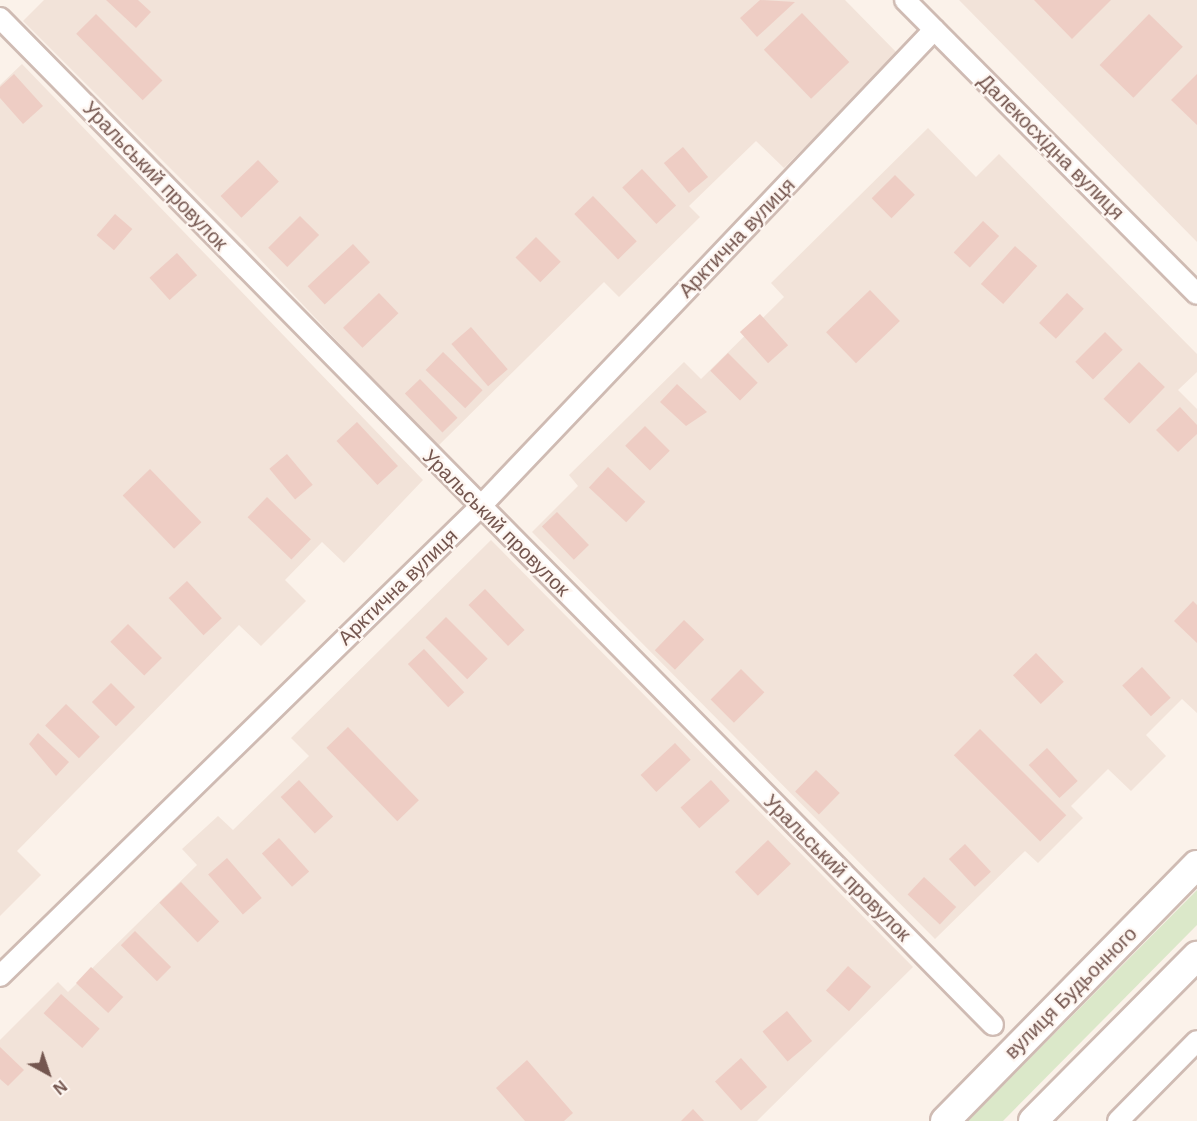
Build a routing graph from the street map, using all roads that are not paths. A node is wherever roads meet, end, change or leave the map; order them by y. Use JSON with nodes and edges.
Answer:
{"nodes":[{"id":1,"x":905,"y":0,"type":"edge"},
{"id":2,"x":0,"y":18,"type":"edge"},
{"id":3,"x":934,"y":30,"type":"junction"},
{"id":4,"x":1197,"y":294,"type":"edge"},
{"id":5,"x":480,"y":507,"type":"junction"},
{"id":6,"x":1197,"y":866,"type":"edge"},
{"id":7,"x":1197,"y":956,"type":"edge"},
{"id":8,"x":0,"y":976,"type":"edge"},
{"id":9,"x":993,"y":1025,"type":"dead end"},
{"id":10,"x":1197,"y":1041,"type":"edge"},
{"id":11,"x":945,"y":1121,"type":"edge"},
{"id":12,"x":1033,"y":1121,"type":"edge"},
{"id":13,"x":1118,"y":1121,"type":"edge"}],
"edges":[{"from":1,"to":3,"type":"street","name":"Далекосхідна вулиця"},
{"from":2,"to":5,"type":"street","name":"Уральський провулок"},
{"from":3,"to":4,"type":"street","name":"Далекосхідна вулиця"},
{"from":3,"to":5,"type":"street","name":"Арктична вулиця"},
{"from":5,"to":8,"type":"street","name":"Арктична вулиця"},
{"from":5,"to":9,"type":"street","name":"Уральський провулок"},
{"from":6,"to":11,"type":"main road","name":"вулиця Будьонного"},
{"from":7,"to":12,"type":"main road"},
{"from":10,"to":13,"type":"street"}]}
